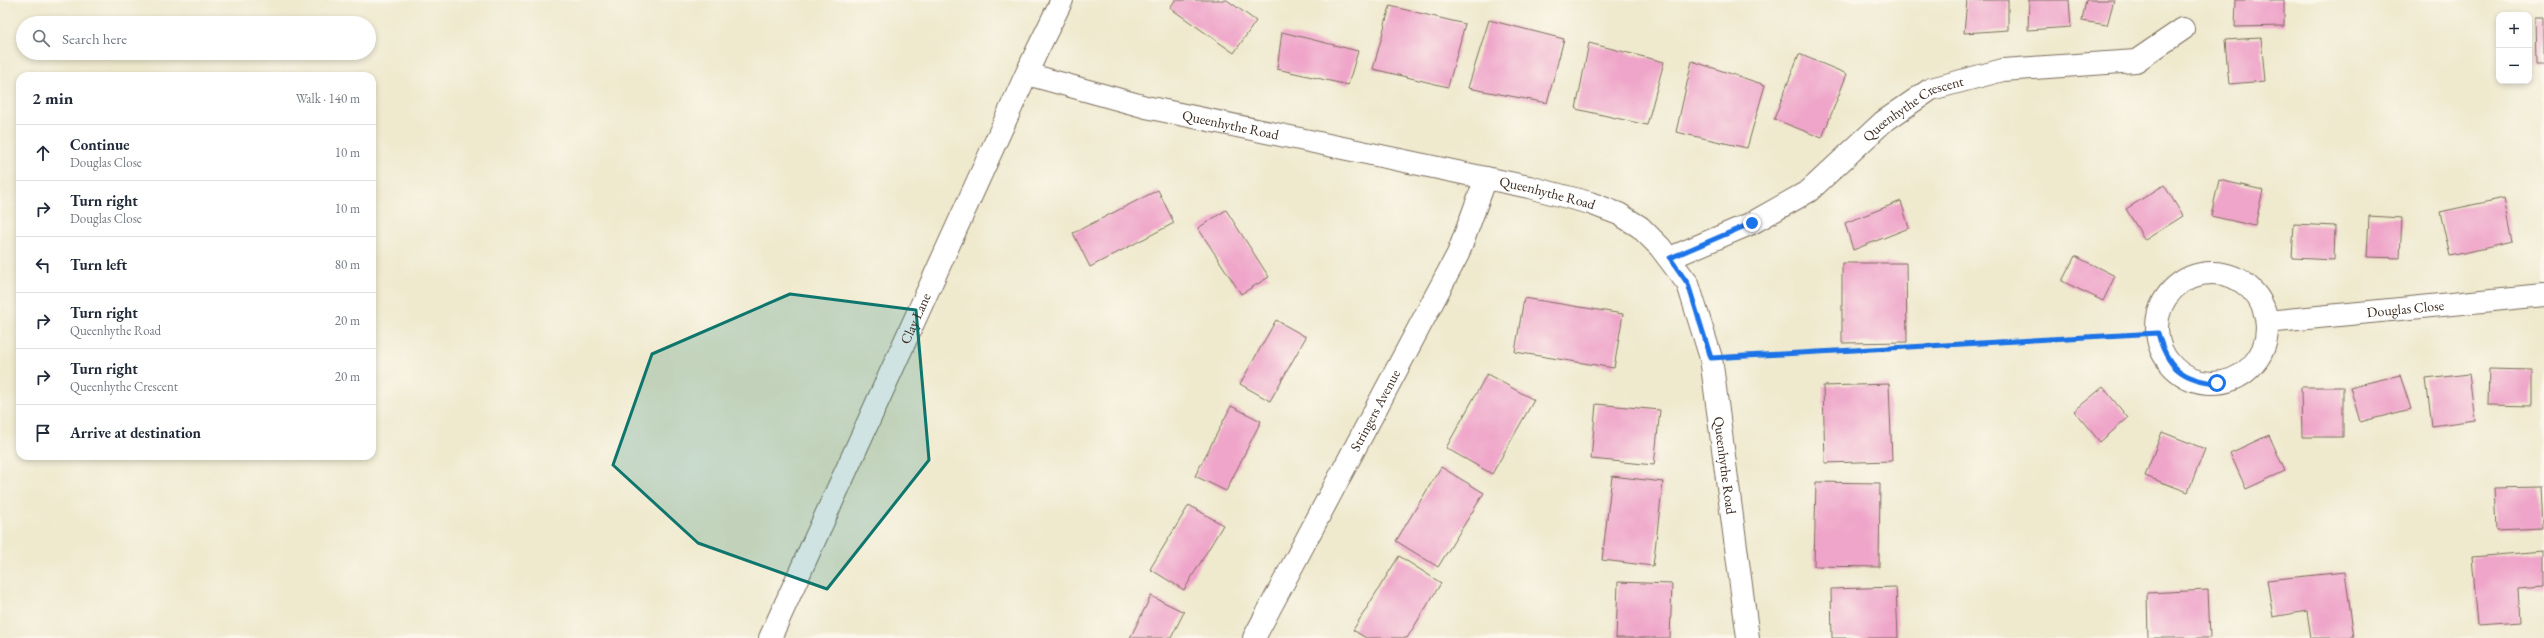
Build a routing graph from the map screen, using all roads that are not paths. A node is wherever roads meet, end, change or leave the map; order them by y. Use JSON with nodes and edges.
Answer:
{"nodes":[{"id":1,"x":1062,"y":0,"type":"edge"},
{"id":2,"x":2183,"y":29,"type":"dead end"},
{"id":3,"x":1027,"y":74,"type":"junction"},
{"id":4,"x":1486,"y":178,"type":"junction"},
{"id":5,"x":1670,"y":258,"type":"junction"},
{"id":6,"x":2544,"y":295,"type":"edge"},
{"id":7,"x":2268,"y":322,"type":"junction"},
{"id":8,"x":770,"y":638,"type":"edge"},
{"id":9,"x":1254,"y":638,"type":"edge"},
{"id":10,"x":1748,"y":638,"type":"edge"}],
"edges":[{"from":1,"to":3,"type":"street","name":"Clay Lane"},
{"from":2,"to":5,"type":"street","name":"Queenhythe Crescent"},
{"from":3,"to":4,"type":"street","name":"Queenhythe Road"},
{"from":3,"to":8,"type":"street","name":"Clay Lane"},
{"from":4,"to":5,"type":"street","name":"Queenhythe Road"},
{"from":4,"to":9,"type":"street","name":"Stringers Avenue"},
{"from":5,"to":10,"type":"street","name":"Queenhythe Road"},
{"from":6,"to":7,"type":"street","name":"Douglas Close"},
{"from":7,"to":7,"type":"street"}]}
